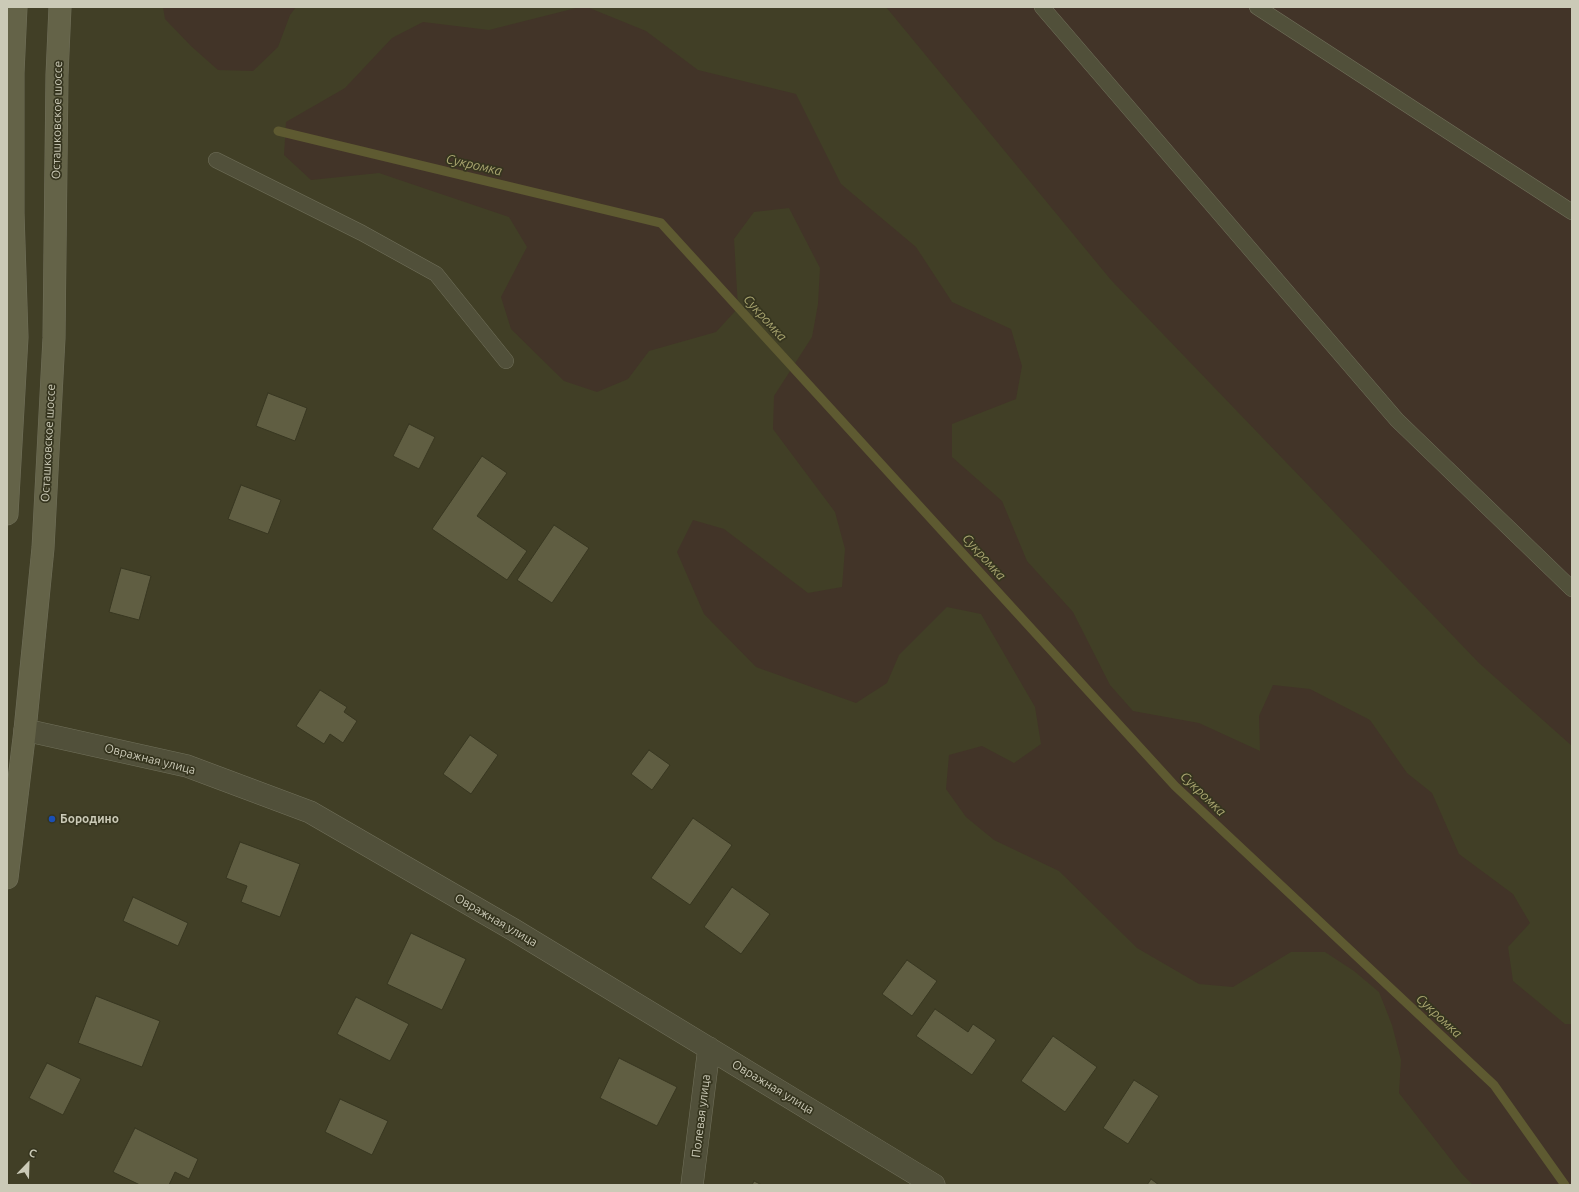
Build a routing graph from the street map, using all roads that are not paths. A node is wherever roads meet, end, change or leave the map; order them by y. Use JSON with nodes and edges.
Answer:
{"nodes":[{"id":1,"x":16,"y":7,"type":"edge"},
{"id":2,"x":60,"y":7,"type":"edge"},
{"id":3,"x":1042,"y":7,"type":"edge"},
{"id":4,"x":1257,"y":7,"type":"edge"},
{"id":5,"x":216,"y":160,"type":"dead end"},
{"id":6,"x":1572,"y":212,"type":"edge"},
{"id":7,"x":506,"y":361,"type":"dead end"},
{"id":8,"x":7,"y":514,"type":"edge"},
{"id":9,"x":1572,"y":589,"type":"edge"},
{"id":10,"x":25,"y":730,"type":"junction"},
{"id":11,"x":7,"y":878,"type":"edge"},
{"id":12,"x":709,"y":1048,"type":"junction"},
{"id":13,"x":692,"y":1185,"type":"edge"},
{"id":14,"x":934,"y":1185,"type":"edge"}],
"edges":[{"from":1,"to":8,"type":"main road"},
{"from":2,"to":10,"type":"main road","name":"Осташковское шоссе"},
{"from":3,"to":9,"type":"lane"},
{"from":4,"to":6,"type":"lane"},
{"from":5,"to":7,"type":"lane"},
{"from":10,"to":11,"type":"main road","name":"Осташковское шоссе"},
{"from":10,"to":12,"type":"street","name":"Овражная улица"},
{"from":12,"to":13,"type":"street","name":"Полевая улица"},
{"from":12,"to":14,"type":"street","name":"Овражная улица"}]}
